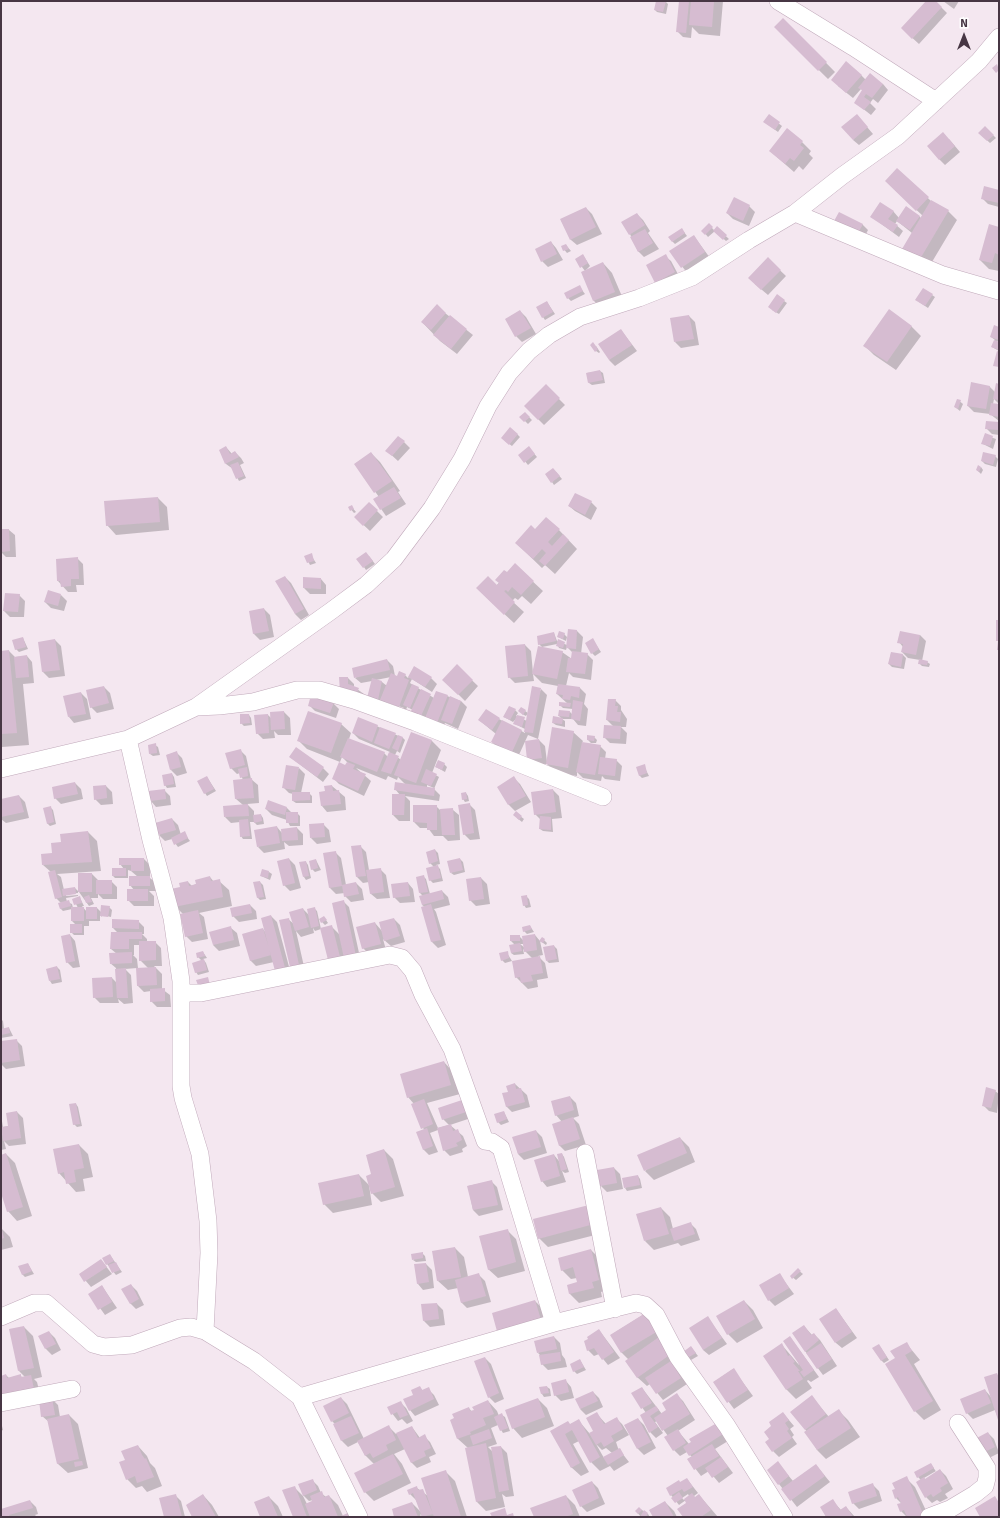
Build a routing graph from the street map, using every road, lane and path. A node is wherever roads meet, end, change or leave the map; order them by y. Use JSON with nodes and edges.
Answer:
{"nodes":[{"id":1,"x":778,"y":1,"type":"edge"},
{"id":2,"x":999,"y":36,"type":"edge"},
{"id":3,"x":936,"y":102,"type":"junction"},
{"id":4,"x":795,"y":213,"type":"junction"},
{"id":5,"x":999,"y":290,"type":"edge"},
{"id":6,"x":196,"y":706,"type":"junction"},
{"id":7,"x":128,"y":738,"type":"junction"},
{"id":8,"x":1,"y":769,"type":"edge"},
{"id":9,"x":603,"y":797,"type":"dead end"},
{"id":10,"x":181,"y":994,"type":"junction"},
{"id":11,"x":585,"y":1153,"type":"dead end"},
{"id":12,"x":615,"y":1309,"type":"junction"},
{"id":13,"x":1,"y":1317,"type":"edge"},
{"id":14,"x":554,"y":1323,"type":"junction"},
{"id":15,"x":205,"y":1331,"type":"junction"},
{"id":16,"x":72,"y":1389,"type":"dead end"},
{"id":17,"x":300,"y":1396,"type":"junction"},
{"id":18,"x":1,"y":1403,"type":"edge"},
{"id":19,"x":958,"y":1423,"type":"dead end"},
{"id":20,"x":359,"y":1517,"type":"edge"},
{"id":21,"x":784,"y":1517,"type":"edge"},
{"id":22,"x":929,"y":1517,"type":"edge"}],
"edges":[{"from":1,"to":3,"type":"street"},
{"from":2,"to":3,"type":"street"},
{"from":3,"to":4,"type":"street"},
{"from":4,"to":5,"type":"street"},
{"from":4,"to":6,"type":"street"},
{"from":6,"to":7,"type":"street"},
{"from":6,"to":9,"type":"street"},
{"from":7,"to":8,"type":"street"},
{"from":7,"to":10,"type":"street"},
{"from":10,"to":14,"type":"street"},
{"from":10,"to":15,"type":"street"},
{"from":11,"to":12,"type":"street"},
{"from":12,"to":14,"type":"street"},
{"from":12,"to":21,"type":"street"},
{"from":13,"to":15,"type":"street"},
{"from":14,"to":17,"type":"street"},
{"from":15,"to":17,"type":"street"},
{"from":16,"to":18,"type":"street"},
{"from":17,"to":20,"type":"street"},
{"from":19,"to":22,"type":"street"}]}
